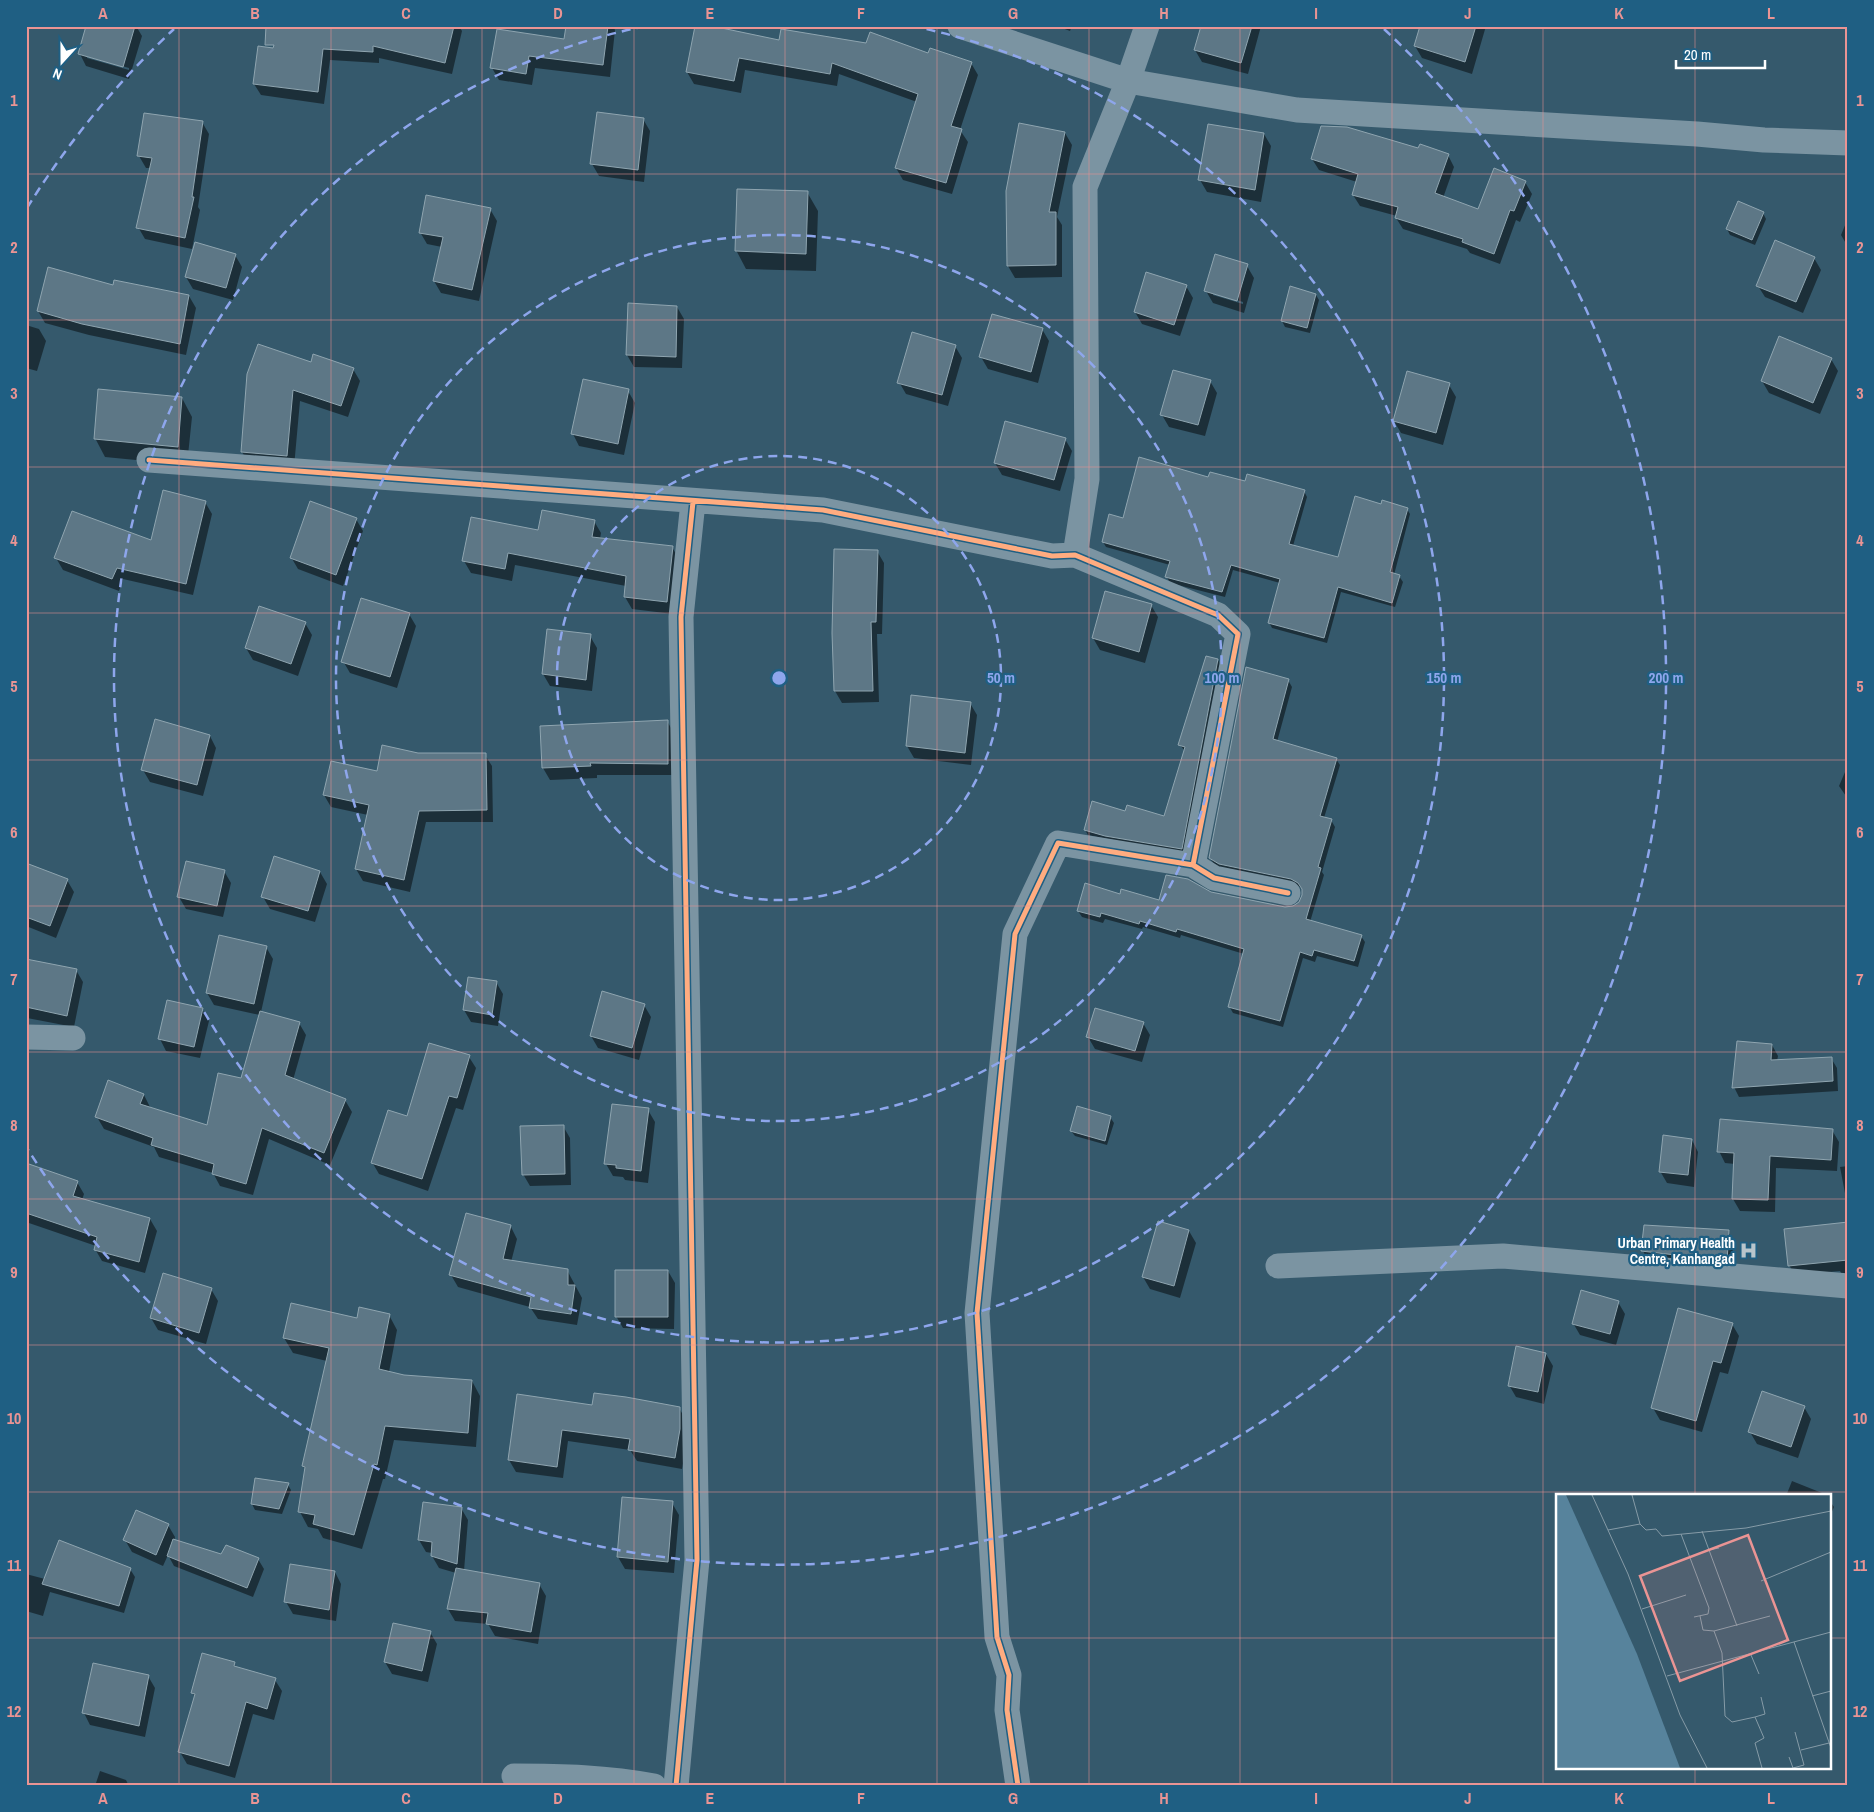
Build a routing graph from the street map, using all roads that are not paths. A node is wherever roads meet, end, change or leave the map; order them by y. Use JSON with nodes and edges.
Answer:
{"nodes":[{"id":1,"x":960,"y":26,"type":"edge"},
{"id":2,"x":1147,"y":26,"type":"edge"},
{"id":3,"x":1128,"y":81,"type":"junction"},
{"id":4,"x":1848,"y":143,"type":"edge"},
{"id":5,"x":149,"y":460,"type":"dead end"},
{"id":6,"x":693,"y":502,"type":"junction"},
{"id":7,"x":1075,"y":555,"type":"junction"},
{"id":8,"x":1194,"y":865,"type":"junction"},
{"id":9,"x":1288,"y":892,"type":"dead end"},
{"id":10,"x":26,"y":1037,"type":"edge"},
{"id":11,"x":73,"y":1038,"type":"dead end"},
{"id":12,"x":1278,"y":1266,"type":"dead end"},
{"id":13,"x":1848,"y":1286,"type":"edge"},
{"id":14,"x":514,"y":1776,"type":"dead end"},
{"id":15,"x":654,"y":1786,"type":"edge"},
{"id":16,"x":676,"y":1786,"type":"edge"},
{"id":17,"x":1018,"y":1786,"type":"edge"}],
"edges":[{"from":1,"to":3,"type":"street"},
{"from":2,"to":3,"type":"street"},
{"from":3,"to":4,"type":"street"},
{"from":3,"to":7,"type":"street"},
{"from":5,"to":6,"type":"street"},
{"from":6,"to":7,"type":"street"},
{"from":6,"to":16,"type":"street"},
{"from":7,"to":8,"type":"street"},
{"from":8,"to":9,"type":"street"},
{"from":8,"to":17,"type":"street"},
{"from":10,"to":11,"type":"street"},
{"from":12,"to":13,"type":"street"},
{"from":14,"to":15,"type":"street"}]}
